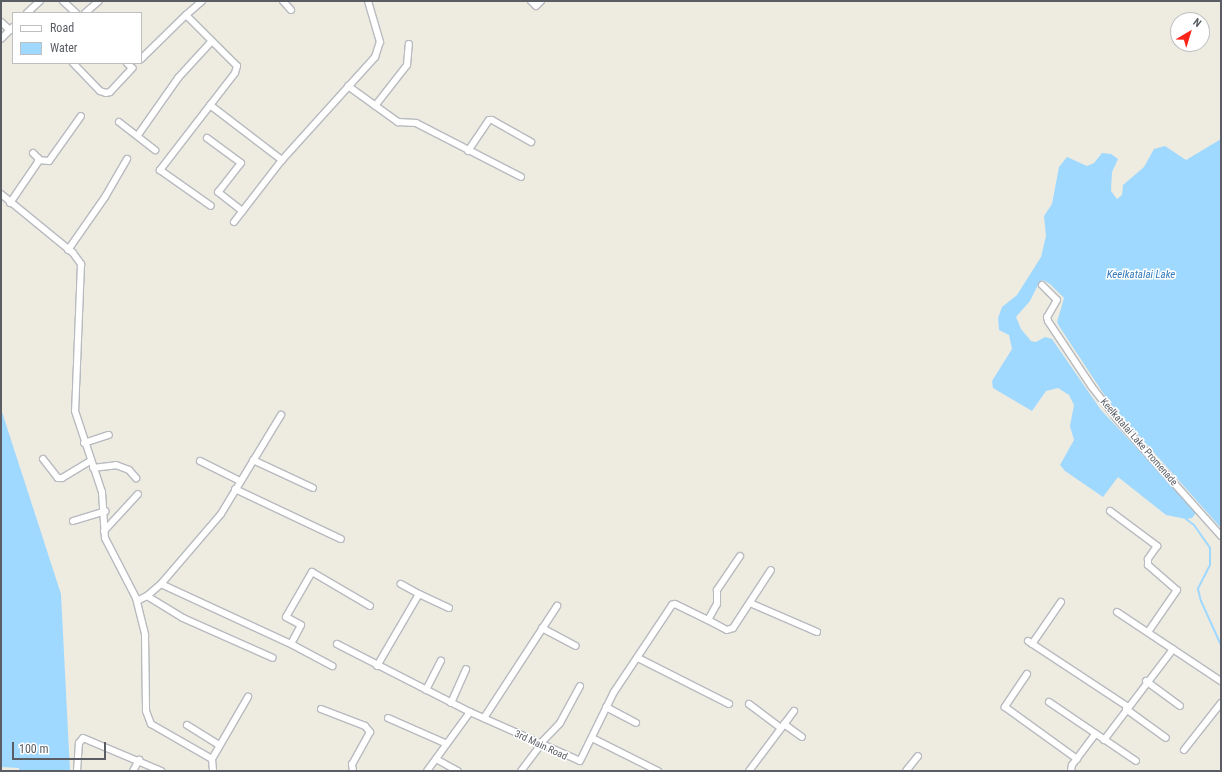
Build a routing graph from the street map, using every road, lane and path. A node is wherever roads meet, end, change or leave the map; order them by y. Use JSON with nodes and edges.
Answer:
{"nodes":[{"id":1,"x":29,"y":1,"type":"edge"},
{"id":2,"x":40,"y":1,"type":"edge"},
{"id":3,"x":63,"y":1,"type":"edge"},
{"id":4,"x":99,"y":1,"type":"edge"},
{"id":5,"x":202,"y":1,"type":"edge"},
{"id":6,"x":282,"y":1,"type":"edge"},
{"id":7,"x":368,"y":1,"type":"edge"},
{"id":8,"x":531,"y":1,"type":"edge"},
{"id":9,"x":539,"y":3,"type":"edge"},
{"id":10,"x":34,"y":6,"type":"junction"},
{"id":11,"x":291,"y":10,"type":"dead end"},
{"id":12,"x":29,"y":12,"type":"edge"},
{"id":13,"x":75,"y":12,"type":"edge"},
{"id":14,"x":86,"y":12,"type":"edge"},
{"id":15,"x":186,"y":15,"type":"junction"},
{"id":16,"x":1,"y":22,"type":"edge"},
{"id":17,"x":12,"y":29,"type":"edge"},
{"id":18,"x":1,"y":39,"type":"edge"},
{"id":19,"x":211,"y":42,"type":"junction"},
{"id":20,"x":409,"y":44,"type":"dead end"},
{"id":21,"x":142,"y":58,"type":"edge"},
{"id":22,"x":74,"y":64,"type":"edge"},
{"id":23,"x":128,"y":64,"type":"edge"},
{"id":24,"x":136,"y":64,"type":"edge"},
{"id":25,"x":132,"y":68,"type":"junction"},
{"id":26,"x":348,"y":86,"type":"junction"},
{"id":27,"x":210,"y":105,"type":"junction"},
{"id":28,"x":375,"y":106,"type":"junction"},
{"id":29,"x":81,"y":116,"type":"dead end"},
{"id":30,"x":119,"y":122,"type":"dead end"},
{"id":31,"x":138,"y":135,"type":"junction"},
{"id":32,"x":207,"y":138,"type":"dead end"},
{"id":33,"x":531,"y":142,"type":"dead end"},
{"id":34,"x":155,"y":150,"type":"dead end"},
{"id":35,"x":468,"y":151,"type":"junction"},
{"id":36,"x":33,"y":154,"type":"dead end"},
{"id":37,"x":127,"y":159,"type":"dead end"},
{"id":38,"x":38,"y":160,"type":"junction"},
{"id":39,"x":282,"y":160,"type":"junction"},
{"id":40,"x":521,"y":177,"type":"dead end"},
{"id":41,"x":1,"y":194,"type":"edge"},
{"id":42,"x":10,"y":203,"type":"junction"},
{"id":43,"x":211,"y":206,"type":"dead end"},
{"id":44,"x":242,"y":211,"type":"junction"},
{"id":45,"x":234,"y":222,"type":"dead end"},
{"id":46,"x":68,"y":250,"type":"junction"},
{"id":47,"x":1042,"y":285,"type":"dead end"},
{"id":48,"x":280,"y":415,"type":"dead end"},
{"id":49,"x":109,"y":435,"type":"dead end"},
{"id":50,"x":84,"y":443,"type":"junction"},
{"id":51,"x":43,"y":459,"type":"dead end"},
{"id":52,"x":253,"y":460,"type":"junction"},
{"id":53,"x":90,"y":461,"type":"junction"},
{"id":54,"x":200,"y":461,"type":"dead end"},
{"id":55,"x":93,"y":468,"type":"junction"},
{"id":56,"x":136,"y":478,"type":"dead end"},
{"id":57,"x":240,"y":481,"type":"junction"},
{"id":58,"x":313,"y":488,"type":"dead end"},
{"id":59,"x":235,"y":489,"type":"junction"},
{"id":60,"x":138,"y":494,"type":"dead end"},
{"id":61,"x":105,"y":510,"type":"junction"},
{"id":62,"x":1110,"y":511,"type":"dead end"},
{"id":63,"x":73,"y":521,"type":"dead end"},
{"id":64,"x":104,"y":531,"type":"junction"},
{"id":65,"x":1221,"y":536,"type":"edge"},
{"id":66,"x":341,"y":539,"type":"dead end"},
{"id":67,"x":740,"y":556,"type":"dead end"},
{"id":68,"x":772,"y":570,"type":"dead end"},
{"id":69,"x":161,"y":584,"type":"junction"},
{"id":70,"x":401,"y":584,"type":"dead end"},
{"id":71,"x":419,"y":594,"type":"junction"},
{"id":72,"x":147,"y":596,"type":"junction"},
{"id":73,"x":136,"y":601,"type":"junction"},
{"id":74,"x":1061,"y":602,"type":"dead end"},
{"id":75,"x":750,"y":603,"type":"junction"},
{"id":76,"x":370,"y":606,"type":"dead end"},
{"id":77,"x":557,"y":606,"type":"dead end"},
{"id":78,"x":450,"y":608,"type":"dead end"},
{"id":79,"x":1117,"y":612,"type":"dead end"},
{"id":80,"x":708,"y":620,"type":"junction"},
{"id":81,"x":542,"y":628,"type":"junction"},
{"id":82,"x":817,"y":632,"type":"dead end"},
{"id":83,"x":1148,"y":632,"type":"junction"},
{"id":84,"x":291,"y":644,"type":"junction"},
{"id":85,"x":337,"y":644,"type":"dead end"},
{"id":86,"x":576,"y":646,"type":"dead end"},
{"id":87,"x":1173,"y":649,"type":"junction"},
{"id":88,"x":273,"y":658,"type":"dead end"},
{"id":89,"x":638,"y":658,"type":"junction"},
{"id":90,"x":441,"y":661,"type":"dead end"},
{"id":91,"x":332,"y":666,"type":"dead end"},
{"id":92,"x":377,"y":666,"type":"junction"},
{"id":93,"x":466,"y":669,"type":"dead end"},
{"id":94,"x":1027,"y":674,"type":"dead end"},
{"id":95,"x":1146,"y":681,"type":"junction"},
{"id":96,"x":1221,"y":681,"type":"edge"},
{"id":97,"x":580,"y":686,"type":"dead end"},
{"id":98,"x":426,"y":690,"type":"junction"},
{"id":99,"x":248,"y":696,"type":"dead end"},
{"id":100,"x":1049,"y":702,"type":"dead end"},
{"id":101,"x":451,"y":703,"type":"junction"},
{"id":102,"x":1221,"y":703,"type":"edge"},
{"id":103,"x":729,"y":704,"type":"dead end"},
{"id":104,"x":749,"y":704,"type":"dead end"},
{"id":105,"x":1180,"y":706,"type":"dead end"},
{"id":106,"x":606,"y":707,"type":"junction"},
{"id":107,"x":1127,"y":708,"type":"junction"},
{"id":108,"x":321,"y":709,"type":"dead end"},
{"id":109,"x":794,"y":711,"type":"dead end"},
{"id":110,"x":470,"y":712,"type":"junction"},
{"id":111,"x":388,"y":718,"type":"dead end"},
{"id":112,"x":484,"y":718,"type":"junction"},
{"id":113,"x":636,"y":724,"type":"dead end"},
{"id":114,"x":187,"y":725,"type":"dead end"},
{"id":115,"x":783,"y":726,"type":"junction"},
{"id":116,"x":1095,"y":735,"type":"junction"},
{"id":117,"x":802,"y":737,"type":"dead end"},
{"id":118,"x":592,"y":738,"type":"junction"},
{"id":119,"x":1166,"y":738,"type":"dead end"},
{"id":120,"x":1104,"y":740,"type":"junction"},
{"id":121,"x":447,"y":744,"type":"junction"},
{"id":122,"x":540,"y":745,"type":"junction"},
{"id":123,"x":219,"y":746,"type":"junction"},
{"id":124,"x":1184,"y":750,"type":"dead end"},
{"id":125,"x":918,"y":756,"type":"dead end"},
{"id":126,"x":212,"y":759,"type":"junction"},
{"id":127,"x":436,"y":759,"type":"junction"},
{"id":128,"x":1077,"y":759,"type":"junction"},
{"id":129,"x":139,"y":760,"type":"junction"},
{"id":130,"x":1136,"y":761,"type":"dead end"},
{"id":131,"x":751,"y":770,"type":"edge"},
{"id":132,"x":77,"y":771,"type":"edge"},
{"id":133,"x":133,"y":771,"type":"edge"},
{"id":134,"x":161,"y":771,"type":"edge"},
{"id":135,"x":213,"y":771,"type":"edge"},
{"id":136,"x":353,"y":771,"type":"edge"},
{"id":137,"x":427,"y":771,"type":"edge"},
{"id":138,"x":458,"y":771,"type":"edge"},
{"id":139,"x":521,"y":771,"type":"edge"},
{"id":140,"x":658,"y":771,"type":"edge"},
{"id":141,"x":906,"y":771,"type":"edge"},
{"id":142,"x":1071,"y":771,"type":"edge"}],
"edges":[{"from":1,"to":10,"type":"street"},
{"from":2,"to":10,"type":"street"},
{"from":3,"to":13,"type":"street"},
{"from":4,"to":14,"type":"street"},
{"from":5,"to":15,"type":"street"},
{"from":6,"to":11,"type":"street"},
{"from":7,"to":26,"type":"street"},
{"from":8,"to":9,"type":"street"},
{"from":10,"to":12,"type":"street"},
{"from":15,"to":19,"type":"street"},
{"from":15,"to":21,"type":"street"},
{"from":16,"to":17,"type":"street"},
{"from":17,"to":18,"type":"street"},
{"from":19,"to":27,"type":"street"},
{"from":19,"to":31,"type":"street"},
{"from":20,"to":28,"type":"street"},
{"from":22,"to":25,"type":"street"},
{"from":23,"to":25,"type":"street"},
{"from":24,"to":25,"type":"street"},
{"from":26,"to":28,"type":"street"},
{"from":26,"to":39,"type":"street"},
{"from":27,"to":39,"type":"street"},
{"from":27,"to":43,"type":"street"},
{"from":28,"to":35,"type":"street"},
{"from":29,"to":38,"type":"street"},
{"from":30,"to":31,"type":"street"},
{"from":31,"to":34,"type":"street"},
{"from":32,"to":44,"type":"street"},
{"from":33,"to":35,"type":"street"},
{"from":35,"to":40,"type":"street"},
{"from":36,"to":38,"type":"street"},
{"from":37,"to":46,"type":"street"},
{"from":38,"to":42,"type":"street"},
{"from":39,"to":44,"type":"street"},
{"from":41,"to":42,"type":"street"},
{"from":42,"to":46,"type":"street"},
{"from":44,"to":45,"type":"street"},
{"from":46,"to":50,"type":"street"},
{"from":47,"to":65,"type":"street","name":"Keelkatalai Lake Promenade"},
{"from":48,"to":52,"type":"street"},
{"from":49,"to":50,"type":"street"},
{"from":50,"to":53,"type":"street"},
{"from":51,"to":53,"type":"street"},
{"from":52,"to":57,"type":"street"},
{"from":52,"to":58,"type":"street"},
{"from":53,"to":55,"type":"street"},
{"from":54,"to":57,"type":"street"},
{"from":55,"to":56,"type":"street"},
{"from":55,"to":61,"type":"street"},
{"from":57,"to":59,"type":"street"},
{"from":59,"to":66,"type":"street"},
{"from":59,"to":69,"type":"street"},
{"from":60,"to":64,"type":"street"},
{"from":61,"to":63,"type":"street"},
{"from":61,"to":64,"type":"street"},
{"from":62,"to":83,"type":"street"},
{"from":64,"to":73,"type":"street"},
{"from":67,"to":80,"type":"street"},
{"from":68,"to":75,"type":"street"},
{"from":69,"to":72,"type":"street"},
{"from":69,"to":84,"type":"street"},
{"from":70,"to":71,"type":"street"},
{"from":71,"to":78,"type":"street"},
{"from":71,"to":92,"type":"street"},
{"from":72,"to":73,"type":"street"},
{"from":72,"to":88,"type":"street"},
{"from":73,"to":126,"type":"street"},
{"from":74,"to":107,"type":"street"},
{"from":75,"to":80,"type":"street"},
{"from":75,"to":82,"type":"street"},
{"from":76,"to":84,"type":"street"},
{"from":77,"to":81,"type":"street"},
{"from":79,"to":83,"type":"street"},
{"from":80,"to":89,"type":"street","name":"3rd Main Road"},
{"from":81,"to":86,"type":"street"},
{"from":81,"to":112,"type":"street"},
{"from":83,"to":87,"type":"street"},
{"from":84,"to":91,"type":"street"},
{"from":85,"to":92,"type":"street","name":"3rd Main Road"},
{"from":87,"to":95,"type":"street"},
{"from":87,"to":96,"type":"street"},
{"from":89,"to":103,"type":"street"},
{"from":89,"to":106,"type":"street","name":"3rd Main Road"},
{"from":90,"to":98,"type":"street"},
{"from":92,"to":98,"type":"street","name":"3rd Main Road"},
{"from":93,"to":101,"type":"street"},
{"from":94,"to":128,"type":"street"},
{"from":95,"to":105,"type":"street"},
{"from":95,"to":107,"type":"street"},
{"from":97,"to":122,"type":"street"},
{"from":98,"to":101,"type":"street","name":"3rd Main Road"},
{"from":99,"to":123,"type":"street"},
{"from":100,"to":116,"type":"street"},
{"from":101,"to":110,"type":"street","name":"3rd Main Road"},
{"from":102,"to":124,"type":"street"},
{"from":104,"to":115,"type":"street"},
{"from":106,"to":113,"type":"street"},
{"from":106,"to":118,"type":"street","name":"3rd Main Road"},
{"from":107,"to":119,"type":"street"},
{"from":107,"to":120,"type":"street"},
{"from":108,"to":136,"type":"street"},
{"from":109,"to":115,"type":"street"},
{"from":110,"to":112,"type":"street","name":"3rd Main Road"},
{"from":110,"to":121,"type":"street"},
{"from":111,"to":121,"type":"street"},
{"from":112,"to":122,"type":"street","name":"3rd Main Road"},
{"from":114,"to":123,"type":"street"},
{"from":115,"to":117,"type":"street"},
{"from":115,"to":131,"type":"street"},
{"from":116,"to":120,"type":"street"},
{"from":116,"to":128,"type":"street"},
{"from":118,"to":122,"type":"street","name":"3rd Main Road"},
{"from":118,"to":140,"type":"street"},
{"from":120,"to":130,"type":"street"},
{"from":121,"to":127,"type":"street"},
{"from":122,"to":139,"type":"street"},
{"from":123,"to":126,"type":"street"},
{"from":125,"to":141,"type":"street"},
{"from":126,"to":135,"type":"street"},
{"from":127,"to":137,"type":"street"},
{"from":127,"to":138,"type":"street"},
{"from":128,"to":142,"type":"street"},
{"from":129,"to":132,"type":"street"},
{"from":129,"to":133,"type":"street"},
{"from":129,"to":134,"type":"street"}]}
